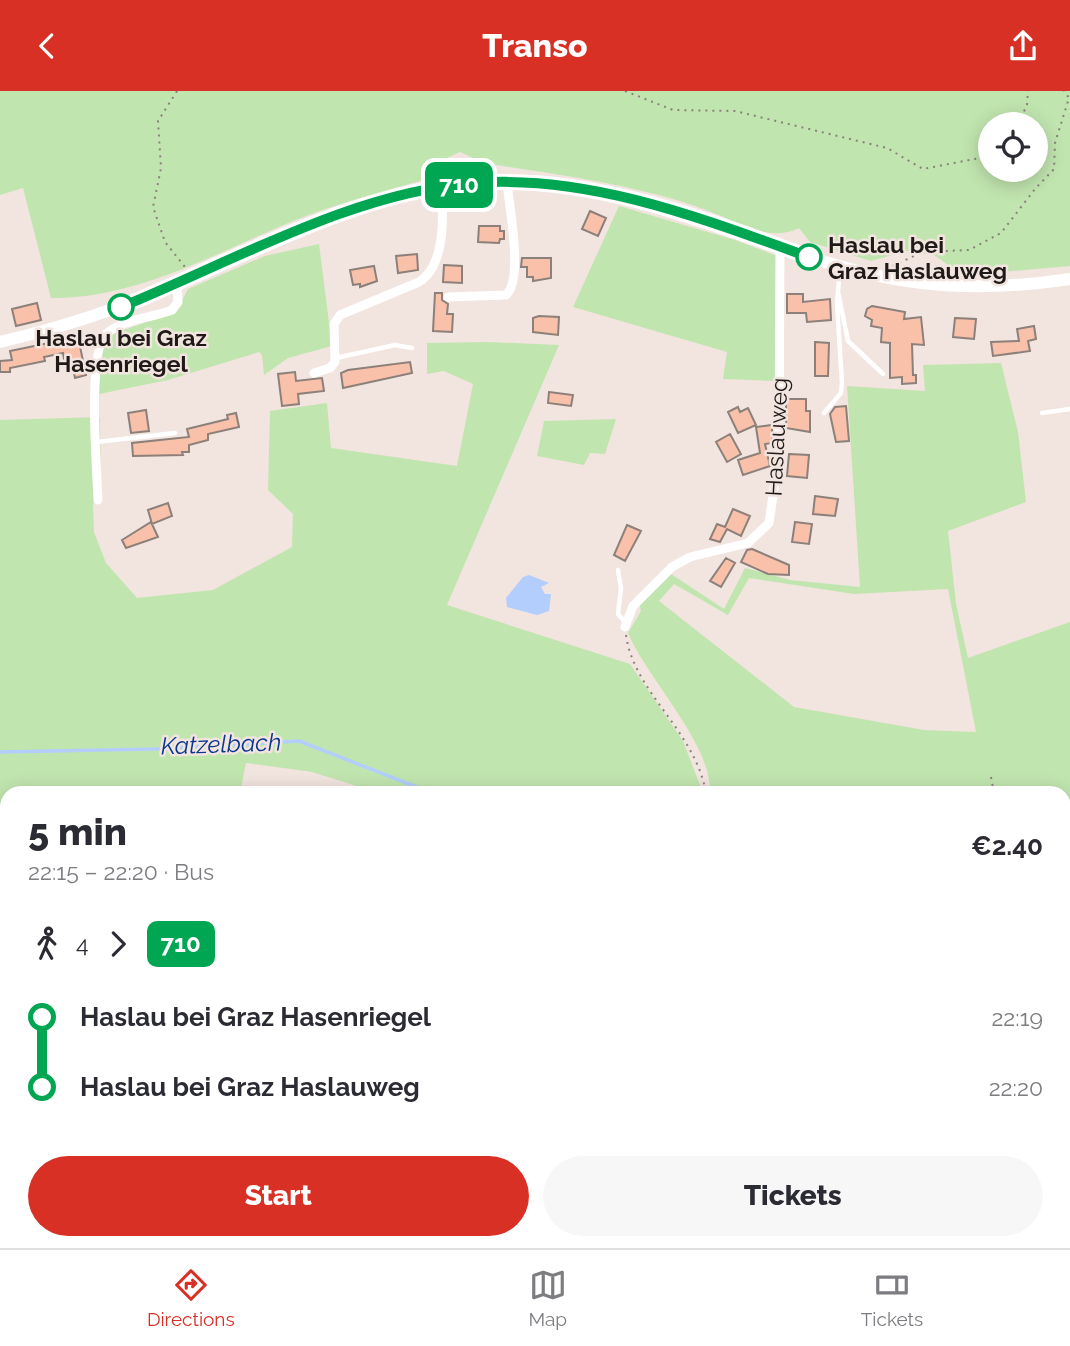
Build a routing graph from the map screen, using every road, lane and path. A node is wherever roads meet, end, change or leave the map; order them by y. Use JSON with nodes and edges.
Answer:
{"nodes":[{"id":1,"x":177,"y":91,"type":"edge"},
{"id":2,"x":625,"y":91,"type":"edge"},
{"id":3,"x":1028,"y":91,"type":"edge"},
{"id":4,"x":1065,"y":91,"type":"edge"},
{"id":5,"x":1024,"y":112,"type":"edge"},
{"id":6,"x":978,"y":158,"type":"edge"},
{"id":7,"x":507,"y":182,"type":"junction"},
{"id":8,"x":442,"y":188,"type":"junction"},
{"id":9,"x":780,"y":247,"type":"junction"},
{"id":10,"x":841,"y":266,"type":"junction"},
{"id":11,"x":873,"y":275,"type":"junction"},
{"id":12,"x":193,"y":277,"type":"junction"},
{"id":13,"x":1070,"y":279,"type":"edge"},
{"id":14,"x":177,"y":285,"type":"junction"},
{"id":15,"x":838,"y":292,"type":"junction"},
{"id":16,"x":448,"y":297,"type":"dead end"},
{"id":17,"x":0,"y":342,"type":"edge"},
{"id":18,"x":412,"y":348,"type":"dead end"},
{"id":19,"x":336,"y":358,"type":"junction"},
{"id":20,"x":314,"y":373,"type":"dead end"},
{"id":21,"x":883,"y":374,"type":"dead end"},
{"id":22,"x":1070,"y":409,"type":"edge"},
{"id":23,"x":824,"y":413,"type":"dead end"},
{"id":24,"x":1042,"y":413,"type":"dead end"},
{"id":25,"x":175,"y":433,"type":"dead end"},
{"id":26,"x":97,"y":442,"type":"junction"},
{"id":27,"x":98,"y":500,"type":"dead end"},
{"id":28,"x":618,"y":569,"type":"dead end"},
{"id":29,"x":625,"y":625,"type":"junction"},
{"id":30,"x":991,"y":777,"type":"dead end"},
{"id":31,"x":704,"y":786,"type":"edge"},
{"id":32,"x":993,"y":786,"type":"edge"}],
"edges":[{"from":1,"to":12,"type":"path"},
{"from":2,"to":6,"type":"path"},
{"from":3,"to":5,"type":"path"},
{"from":4,"to":11,"type":"path"},
{"from":7,"to":8,"type":"main road"},
{"from":7,"to":9,"type":"main road"},
{"from":7,"to":16,"type":"street"},
{"from":8,"to":12,"type":"main road"},
{"from":8,"to":19,"type":"street"},
{"from":9,"to":10,"type":"main road"},
{"from":9,"to":29,"type":"street","name":"Haslauweg"},
{"from":10,"to":11,"type":"main road"},
{"from":10,"to":15,"type":"lane"},
{"from":11,"to":13,"type":"main road"},
{"from":12,"to":14,"type":"main road"},
{"from":14,"to":17,"type":"main road"},
{"from":14,"to":26,"type":"street"},
{"from":15,"to":21,"type":"lane"},
{"from":15,"to":23,"type":"lane"},
{"from":18,"to":19,"type":"lane"},
{"from":19,"to":20,"type":"street"},
{"from":22,"to":24,"type":"lane"},
{"from":25,"to":26,"type":"lane"},
{"from":26,"to":27,"type":"street"},
{"from":28,"to":29,"type":"lane"},
{"from":29,"to":31,"type":"path"},
{"from":30,"to":32,"type":"path"}]}
